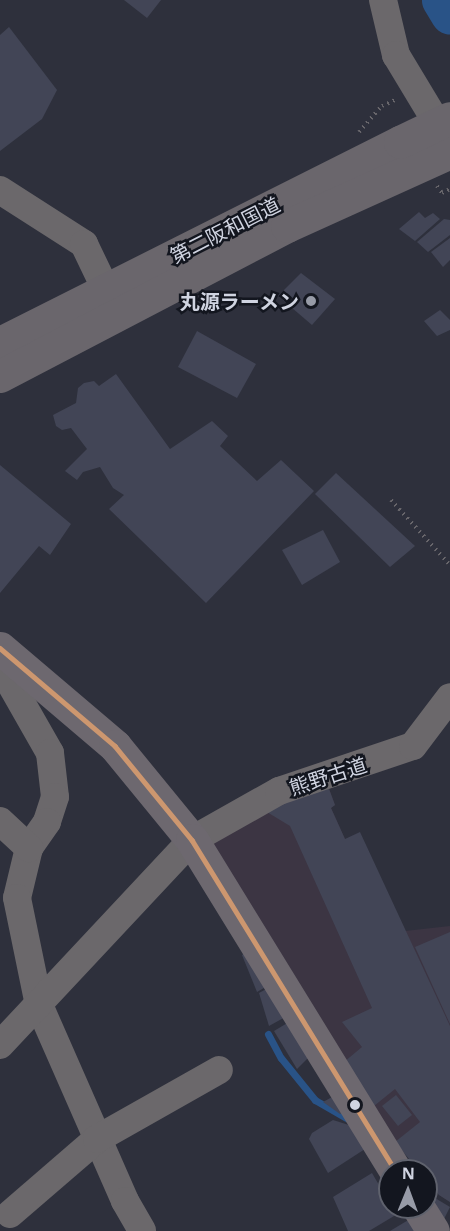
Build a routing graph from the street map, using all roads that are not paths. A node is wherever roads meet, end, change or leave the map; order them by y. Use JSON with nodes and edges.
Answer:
{"nodes":[{"id":1,"x":384,"y":0,"type":"edge"},
{"id":2,"x":450,"y":118,"type":"edge"},
{"id":3,"x":450,"y":145,"type":"edge"},
{"id":4,"x":450,"y":152,"type":"edge"},
{"id":5,"x":414,"y":166,"type":"junction"},
{"id":6,"x":0,"y":189,"type":"edge"},
{"id":7,"x":106,"y":290,"type":"junction"},
{"id":8,"x":0,"y":343,"type":"edge"},
{"id":9,"x":0,"y":376,"type":"edge"},
{"id":10,"x":0,"y":648,"type":"edge"},
{"id":11,"x":450,"y":697,"type":"edge"},
{"id":12,"x":0,"y":821,"type":"edge"},
{"id":13,"x":192,"y":840,"type":"junction"},
{"id":14,"x":29,"y":848,"type":"junction"},
{"id":15,"x":39,"y":1005,"type":"junction"},
{"id":16,"x":0,"y":1045,"type":"edge"},
{"id":17,"x":219,"y":1070,"type":"dead end"},
{"id":18,"x":97,"y":1139,"type":"junction"},
{"id":19,"x":389,"y":1159,"type":"edge"},
{"id":20,"x":10,"y":1215,"type":"dead end"},
{"id":21,"x":142,"y":1231,"type":"edge"}],
"edges":[{"from":1,"to":3,"type":"street"},
{"from":2,"to":5,"type":"highway","name":"第二阪和国道","bridge":true},
{"from":4,"to":5,"type":"highway","name":"第二阪和国道"},
{"from":5,"to":7,"type":"highway","name":"第二阪和国道"},
{"from":5,"to":9,"type":"highway","name":"第二阪和国道"},
{"from":6,"to":7,"type":"street"},
{"from":7,"to":8,"type":"highway","name":"第二阪和国道"},
{"from":10,"to":13,"type":"main road"},
{"from":10,"to":14,"type":"street"},
{"from":11,"to":13,"type":"street","name":"熊野古道"},
{"from":12,"to":14,"type":"street"},
{"from":13,"to":15,"type":"street","name":"熊野古道"},
{"from":13,"to":19,"type":"main road"},
{"from":14,"to":15,"type":"street"},
{"from":15,"to":16,"type":"street","name":"熊野古道"},
{"from":15,"to":18,"type":"street"},
{"from":17,"to":18,"type":"street"},
{"from":18,"to":20,"type":"street"},
{"from":18,"to":21,"type":"street"}]}
